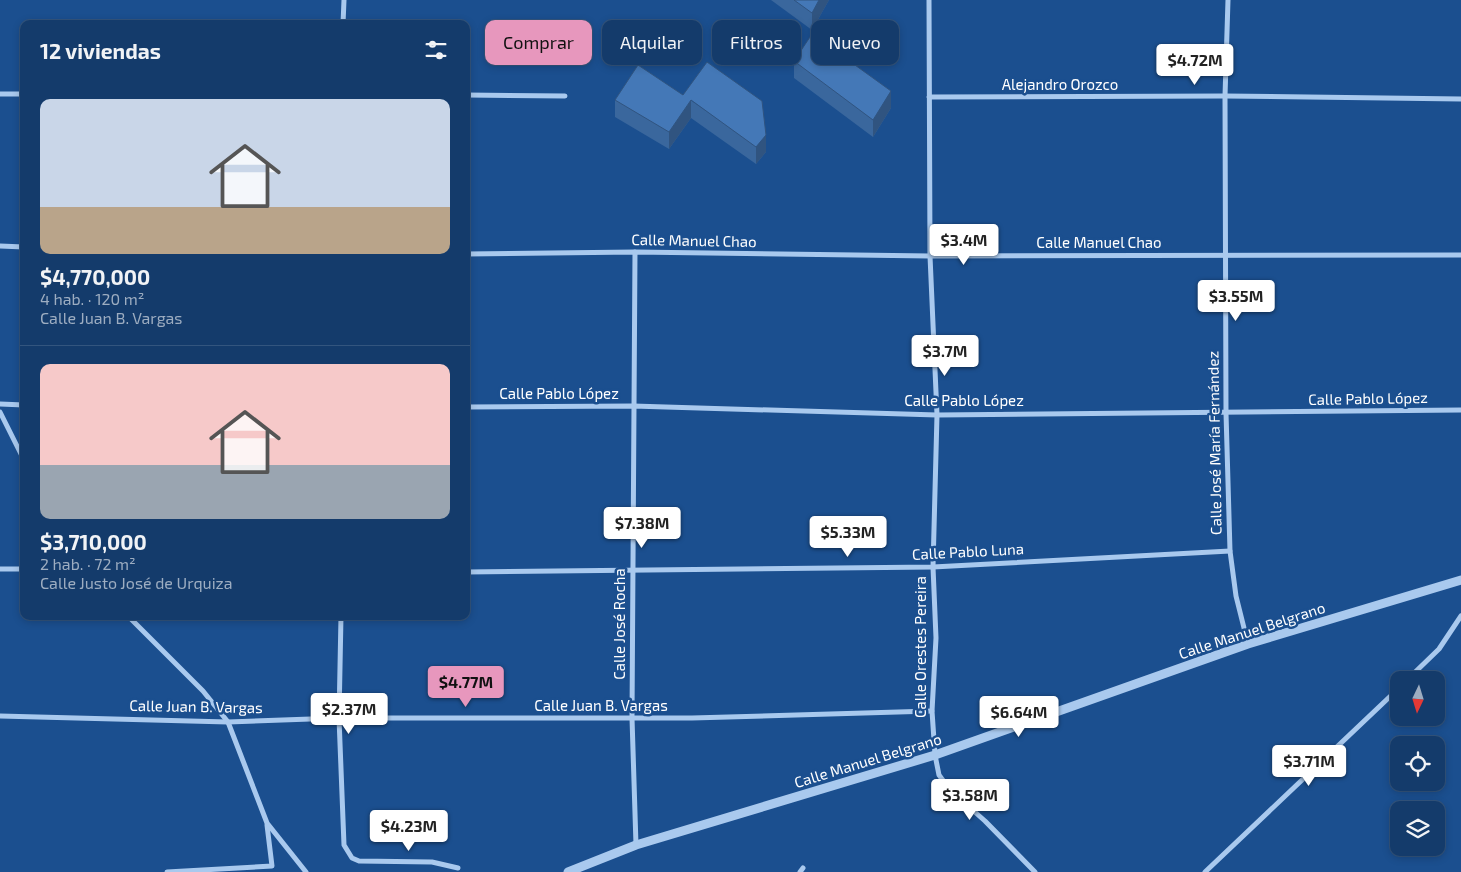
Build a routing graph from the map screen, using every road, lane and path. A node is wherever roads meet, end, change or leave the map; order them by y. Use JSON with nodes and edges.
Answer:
{"nodes":[{"id":1,"x":344,"y":0,"type":"edge"},
{"id":2,"x":929,"y":0,"type":"edge"},
{"id":3,"x":1228,"y":0,"type":"edge"},
{"id":4,"x":344,"y":20,"type":"edge"},
{"id":5,"x":0,"y":94,"type":"edge"},
{"id":6,"x":20,"y":94,"type":"edge"},
{"id":7,"x":470,"y":95,"type":"edge"},
{"id":8,"x":566,"y":96,"type":"dead end"},
{"id":9,"x":1225,"y":96,"type":"junction"},
{"id":10,"x":928,"y":98,"type":"junction"},
{"id":11,"x":1461,"y":99,"type":"edge"},
{"id":12,"x":0,"y":246,"type":"edge"},
{"id":13,"x":20,"y":247,"type":"edge"},
{"id":14,"x":635,"y":252,"type":"junction"},
{"id":15,"x":470,"y":254,"type":"edge"},
{"id":16,"x":1226,"y":255,"type":"junction"},
{"id":17,"x":1461,"y":255,"type":"edge"},
{"id":18,"x":930,"y":256,"type":"junction"},
{"id":19,"x":0,"y":404,"type":"edge"},
{"id":20,"x":20,"y":405,"type":"edge"},
{"id":21,"x":633,"y":406,"type":"junction"},
{"id":22,"x":470,"y":407,"type":"edge"},
{"id":23,"x":1461,"y":410,"type":"edge"},
{"id":24,"x":0,"y":412,"type":"edge"},
{"id":25,"x":1226,"y":413,"type":"junction"},
{"id":26,"x":936,"y":415,"type":"junction"},
{"id":27,"x":20,"y":452,"type":"edge"},
{"id":28,"x":1230,"y":551,"type":"junction"},
{"id":29,"x":933,"y":567,"type":"junction"},
{"id":30,"x":0,"y":569,"type":"edge"},
{"id":31,"x":20,"y":569,"type":"edge"},
{"id":32,"x":632,"y":571,"type":"junction"},
{"id":33,"x":470,"y":572,"type":"edge"},
{"id":34,"x":1461,"y":580,"type":"edge"},
{"id":35,"x":1461,"y":616,"type":"edge"},
{"id":36,"x":132,"y":620,"type":"edge"},
{"id":37,"x":341,"y":620,"type":"edge"},
{"id":38,"x":1248,"y":644,"type":"junction"},
{"id":39,"x":1416,"y":671,"type":"edge"},
{"id":40,"x":1390,"y":697,"type":"edge"},
{"id":41,"x":932,"y":711,"type":"junction"},
{"id":42,"x":0,"y":716,"type":"edge"},
{"id":43,"x":339,"y":718,"type":"junction"},
{"id":44,"x":632,"y":718,"type":"junction"},
{"id":45,"x":228,"y":722,"type":"junction"},
{"id":46,"x":935,"y":755,"type":"junction"},
{"id":47,"x":267,"y":823,"type":"junction"},
{"id":48,"x":636,"y":845,"type":"junction"},
{"id":49,"x":458,"y":868,"type":"dead end"},
{"id":50,"x":273,"y":869,"type":"edge"},
{"id":51,"x":168,"y":872,"type":"edge"},
{"id":52,"x":306,"y":872,"type":"edge"},
{"id":53,"x":568,"y":872,"type":"edge"},
{"id":54,"x":1035,"y":872,"type":"edge"},
{"id":55,"x":1205,"y":872,"type":"edge"}],
"edges":[{"from":1,"to":4,"type":"street"},
{"from":2,"to":10,"type":"street","name":"Calle Orestes Pereira"},
{"from":3,"to":9,"type":"street","name":"Calle José María Fernández"},
{"from":5,"to":6,"type":"street"},
{"from":7,"to":8,"type":"street"},
{"from":9,"to":10,"type":"street","name":"Alejandro Orozco"},
{"from":9,"to":11,"type":"street","name":"Alejandro Orozco"},
{"from":9,"to":16,"type":"street","name":"Calle José María Fernández"},
{"from":10,"to":18,"type":"street","name":"Calle Orestes Pereira"},
{"from":12,"to":13,"type":"street"},
{"from":14,"to":15,"type":"street","name":"Calle Manuel Chao"},
{"from":14,"to":18,"type":"street","name":"Calle Manuel Chao"},
{"from":14,"to":21,"type":"street","name":"Calle José Rocha"},
{"from":16,"to":17,"type":"street","name":"Calle Manuel Chao"},
{"from":16,"to":18,"type":"street","name":"Calle Manuel Chao"},
{"from":16,"to":25,"type":"street","name":"Calle José María Fernández"},
{"from":18,"to":26,"type":"street","name":"Calle Orestes Pereira"},
{"from":19,"to":20,"type":"street"},
{"from":21,"to":22,"type":"street","name":"Calle Pablo López"},
{"from":21,"to":26,"type":"street","name":"Calle Pablo López"},
{"from":21,"to":32,"type":"street","name":"Calle José Rocha"},
{"from":23,"to":25,"type":"street","name":"Calle Pablo López"},
{"from":24,"to":27,"type":"street"},
{"from":25,"to":26,"type":"street","name":"Calle Pablo López"},
{"from":25,"to":28,"type":"street","name":"Calle José María Fernández"},
{"from":26,"to":29,"type":"street","name":"Calle Orestes Pereira"},
{"from":28,"to":29,"type":"street","name":"Calle Pablo Luna"},
{"from":28,"to":38,"type":"street","name":"Calle José María Fernández"},
{"from":29,"to":32,"type":"street","name":"Calle Pablo Luna"},
{"from":29,"to":41,"type":"street","name":"Calle Orestes Pereira"},
{"from":30,"to":31,"type":"street"},
{"from":32,"to":33,"type":"street","name":"Calle Pablo Luna"},
{"from":32,"to":44,"type":"street","name":"Calle José Rocha"},
{"from":34,"to":38,"type":"street","name":"Calle Manuel Belgrano"},
{"from":35,"to":39,"type":"street"},
{"from":36,"to":45,"type":"street"},
{"from":37,"to":43,"type":"street"},
{"from":38,"to":46,"type":"street","name":"Calle Manuel Belgrano"},
{"from":40,"to":55,"type":"street"},
{"from":41,"to":44,"type":"street","name":"Calle Juan B. Vargas"},
{"from":41,"to":46,"type":"street","name":"Calle Orestes Pereira"},
{"from":42,"to":45,"type":"street","name":"Calle Juan B. Vargas"},
{"from":43,"to":44,"type":"street","name":"Calle Juan B. Vargas"},
{"from":43,"to":45,"type":"street","name":"Calle Juan B. Vargas"},
{"from":43,"to":49,"type":"street"},
{"from":44,"to":48,"type":"street","name":"Calle José Rocha"},
{"from":45,"to":47,"type":"street"},
{"from":46,"to":48,"type":"street","name":"Calle Manuel Belgrano"},
{"from":46,"to":54,"type":"street","name":"Calle Orestes Pereira"},
{"from":47,"to":50,"type":"street"},
{"from":47,"to":52,"type":"street"},
{"from":48,"to":53,"type":"street","name":"Calle Manuel Belgrano"},
{"from":50,"to":51,"type":"street"}]}
